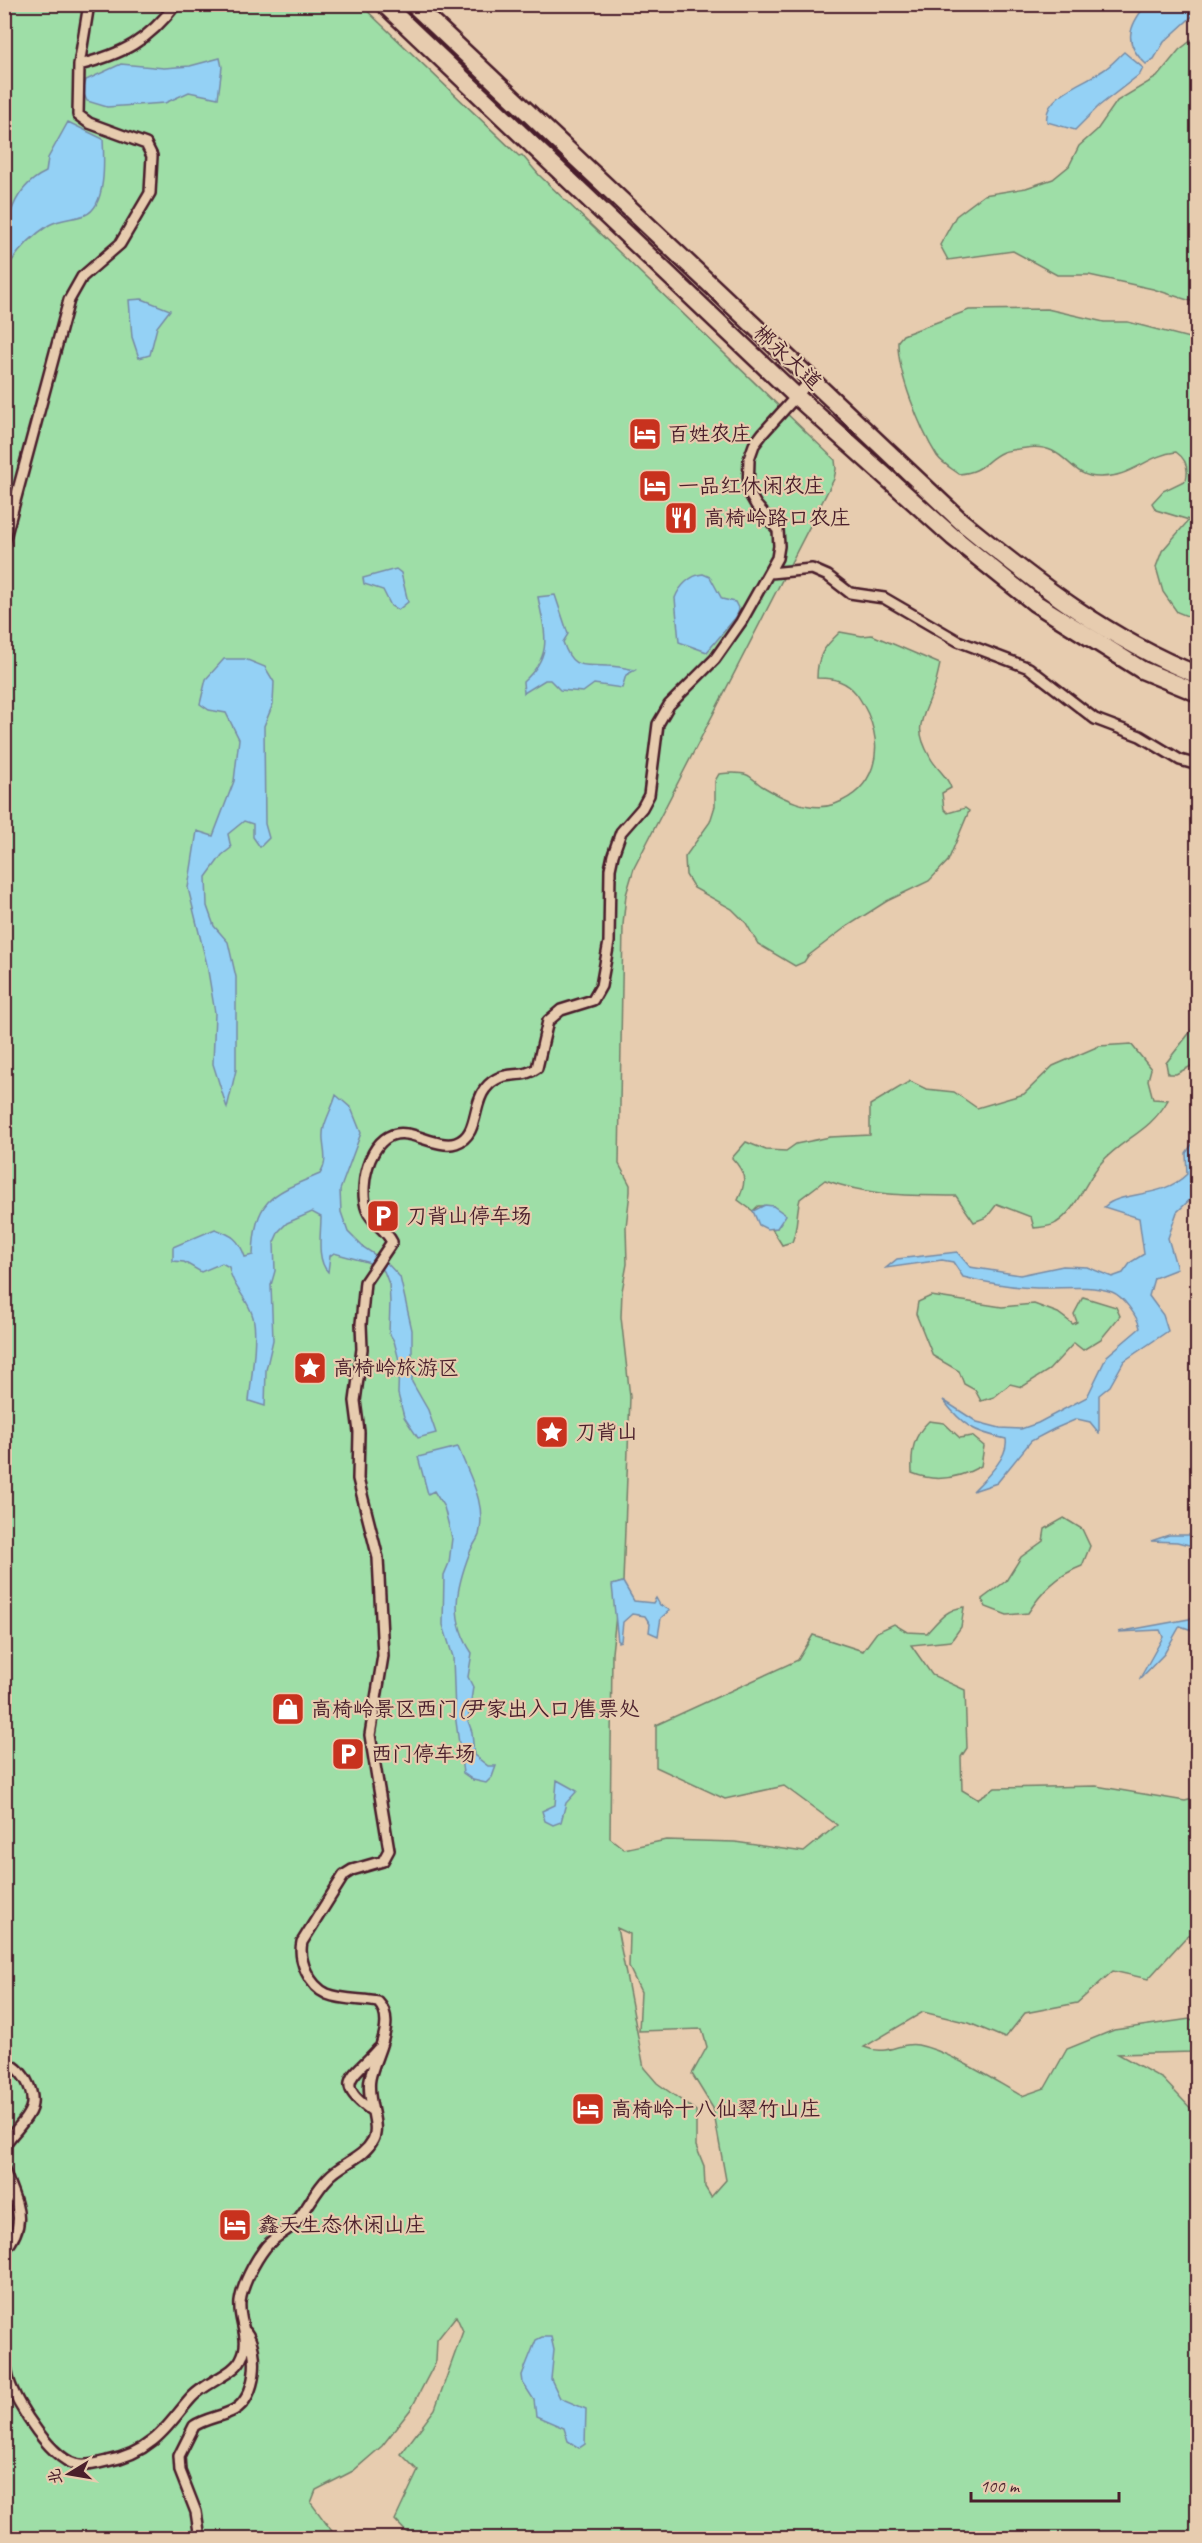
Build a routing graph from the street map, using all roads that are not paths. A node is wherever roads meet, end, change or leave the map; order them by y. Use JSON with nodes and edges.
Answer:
{"nodes":[{"id":1,"x":89,"y":4,"type":"edge"},
{"id":2,"x":176,"y":4,"type":"edge"},
{"id":3,"x":384,"y":4,"type":"edge"},
{"id":4,"x":413,"y":4,"type":"edge"},
{"id":5,"x":79,"y":65,"type":"junction"},
{"id":6,"x":810,"y":381,"type":"junction"},
{"id":7,"x":796,"y":396,"type":"junction"},
{"id":8,"x":4,"y":542,"type":"edge"},
{"id":9,"x":770,"y":573,"type":"junction"},
{"id":10,"x":1197,"y":675,"type":"edge"},
{"id":11,"x":1197,"y":693,"type":"edge"},
{"id":12,"x":1197,"y":765,"type":"edge"},
{"id":13,"x":380,"y":2046,"type":"junction"},
{"id":14,"x":4,"y":2063,"type":"edge"},
{"id":15,"x":370,"y":2110,"type":"junction"},
{"id":16,"x":4,"y":2146,"type":"edge"},
{"id":17,"x":4,"y":2169,"type":"edge"},
{"id":18,"x":4,"y":2251,"type":"edge"},
{"id":19,"x":246,"y":2332,"type":"junction"},
{"id":20,"x":4,"y":2359,"type":"edge"},
{"id":21,"x":200,"y":2538,"type":"edge"}],
"edges":[{"from":1,"to":5,"type":"street"},
{"from":2,"to":5,"type":"street"},
{"from":3,"to":7,"type":"highway","name":"郴永大道"},
{"from":4,"to":6,"type":"highway","name":"郴永大道"},
{"from":5,"to":8,"type":"street"},
{"from":6,"to":7,"type":"street"},
{"from":6,"to":10,"type":"highway","name":"郴永大道"},
{"from":7,"to":9,"type":"street"},
{"from":7,"to":11,"type":"highway","name":"郴永大道"},
{"from":9,"to":12,"type":"street"},
{"from":9,"to":13,"type":"street"},
{"from":13,"to":15,"type":"street"},
{"from":13,"to":15,"type":"street"},
{"from":14,"to":16,"type":"street"},
{"from":15,"to":19,"type":"street"},
{"from":17,"to":18,"type":"street"},
{"from":19,"to":20,"type":"street"},
{"from":19,"to":21,"type":"street"}]}
